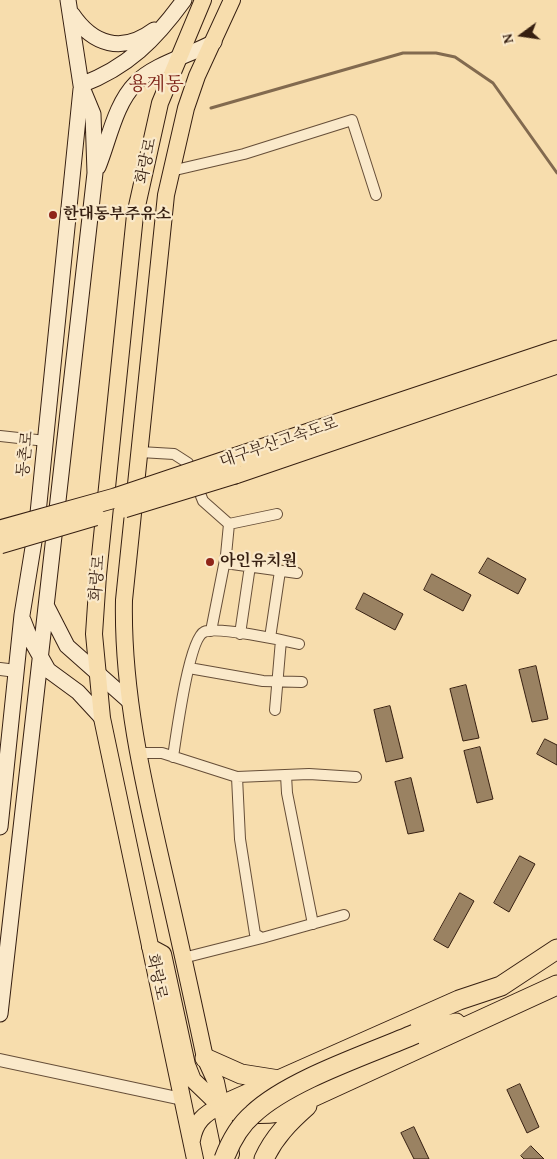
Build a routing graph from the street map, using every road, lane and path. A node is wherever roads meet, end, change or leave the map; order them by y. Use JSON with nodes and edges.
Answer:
{"nodes":[{"id":1,"x":184,"y":0,"type":"edge"},
{"id":2,"x":203,"y":0,"type":"edge"},
{"id":3,"x":232,"y":0,"type":"edge"},
{"id":4,"x":68,"y":5,"type":"edge"},
{"id":5,"x":174,"y":13,"type":"junction"},
{"id":6,"x":214,"y":42,"type":"junction"},
{"id":7,"x":178,"y":59,"type":"junction"},
{"id":8,"x":81,"y":85,"type":"junction"},
{"id":9,"x":171,"y":172,"type":"junction"},
{"id":10,"x":96,"y":173,"type":"junction"},
{"id":11,"x":376,"y":195,"type":"dead end"},
{"id":12,"x":557,"y":350,"type":"edge"},
{"id":13,"x":557,"y":364,"type":"edge"},
{"id":14,"x":0,"y":436,"type":"edge"},
{"id":15,"x":46,"y":441,"type":"junction"},
{"id":16,"x":140,"y":452,"type":"junction"},
{"id":17,"x":236,"y":466,"type":"junction"},
{"id":18,"x":277,"y":514,"type":"dead end"},
{"id":19,"x":230,"y":524,"type":"junction"},
{"id":20,"x":0,"y":530,"type":"edge"},
{"id":21,"x":0,"y":544,"type":"edge"},
{"id":22,"x":225,"y":562,"type":"junction"},
{"id":23,"x":250,"y":566,"type":"junction"},
{"id":24,"x":280,"y":571,"type":"junction"},
{"id":25,"x":297,"y":574,"type":"dead end"},
{"id":26,"x":46,"y":605,"type":"junction"},
{"id":27,"x":22,"y":615,"type":"junction"},
{"id":28,"x":211,"y":631,"type":"junction"},
{"id":29,"x":240,"y":634,"type":"junction"},
{"id":30,"x":270,"y":638,"type":"junction"},
{"id":31,"x":281,"y":640,"type":"junction"},
{"id":32,"x":299,"y":644,"type":"dead end"},
{"id":33,"x":40,"y":666,"type":"junction"},
{"id":34,"x":189,"y":668,"type":"junction"},
{"id":35,"x":0,"y":669,"type":"edge"},
{"id":36,"x":16,"y":670,"type":"junction"},
{"id":37,"x":97,"y":673,"type":"junction"},
{"id":38,"x":276,"y":681,"type":"junction"},
{"id":39,"x":64,"y":682,"type":"junction"},
{"id":40,"x":302,"y":682,"type":"dead end"},
{"id":41,"x":128,"y":701,"type":"junction"},
{"id":42,"x":275,"y":710,"type":"dead end"},
{"id":43,"x":34,"y":717,"type":"junction"},
{"id":44,"x":102,"y":718,"type":"junction"},
{"id":45,"x":138,"y":753,"type":"junction"},
{"id":46,"x":173,"y":757,"type":"junction"},
{"id":47,"x":286,"y":775,"type":"junction"},
{"id":48,"x":237,"y":777,"type":"junction"},
{"id":49,"x":356,"y":777,"type":"dead end"},
{"id":50,"x":1,"y":797,"type":"edge"},
{"id":51,"x":0,"y":826,"type":"edge"},
{"id":52,"x":344,"y":915,"type":"dead end"},
{"id":53,"x":314,"y":924,"type":"junction"},
{"id":54,"x":262,"y":938,"type":"junction"},
{"id":55,"x":150,"y":947,"type":"junction"},
{"id":56,"x":557,"y":949,"type":"edge"},
{"id":57,"x":183,"y":958,"type":"junction"},
{"id":58,"x":557,"y":985,"type":"edge"},
{"id":59,"x":501,"y":986,"type":"junction"},
{"id":60,"x":194,"y":1008,"type":"junction"},
{"id":61,"x":508,"y":1008,"type":"junction"},
{"id":62,"x":0,"y":1014,"type":"edge"},
{"id":63,"x":176,"y":1014,"type":"junction"},
{"id":64,"x":415,"y":1034,"type":"junction"},
{"id":65,"x":205,"y":1058,"type":"junction"},
{"id":66,"x":0,"y":1060,"type":"edge"},
{"id":67,"x":279,"y":1080,"type":"junction"},
{"id":68,"x":198,"y":1086,"type":"junction"},
{"id":69,"x":318,"y":1096,"type":"junction"},
{"id":70,"x":182,"y":1098,"type":"junction"},
{"id":71,"x":220,"y":1106,"type":"junction"},
{"id":72,"x":191,"y":1142,"type":"junction"},
{"id":73,"x":195,"y":1159,"type":"edge"},
{"id":74,"x":224,"y":1159,"type":"edge"},
{"id":75,"x":232,"y":1159,"type":"edge"},
{"id":76,"x":264,"y":1159,"type":"edge"}],
"edges":[{"from":1,"to":5,"type":"main road"},
{"from":2,"to":7,"type":"main road","name":"화랑로"},
{"from":3,"to":6,"type":"main road","name":"화랑로"},
{"from":4,"to":5,"type":"main road"},
{"from":4,"to":8,"type":"main road"},
{"from":5,"to":8,"type":"main road"},
{"from":6,"to":7,"type":"main road"},
{"from":6,"to":9,"type":"main road","name":"화랑로"},
{"from":7,"to":10,"type":"main road"},
{"from":7,"to":37,"type":"main road","name":"화랑로"},
{"from":8,"to":10,"type":"main road"},
{"from":8,"to":15,"type":"main road","name":"동촌로"},
{"from":9,"to":11,"type":"street"},
{"from":9,"to":16,"type":"main road","name":"화랑로"},
{"from":10,"to":26,"type":"main road"},
{"from":12,"to":17,"type":"highway","name":"대구부산고속도로"},
{"from":13,"to":17,"type":"highway","name":"대구부산고속도로"},
{"from":14,"to":15,"type":"street"},
{"from":15,"to":27,"type":"main road","name":"동촌로"},
{"from":16,"to":19,"type":"street"},
{"from":16,"to":41,"type":"main road","name":"화랑로"},
{"from":17,"to":20,"type":"highway","name":"대구부산고속도로","bridge":true},
{"from":17,"to":21,"type":"highway","name":"대구부산고속도로","bridge":true},
{"from":18,"to":19,"type":"street"},
{"from":19,"to":22,"type":"street"},
{"from":22,"to":23,"type":"street"},
{"from":22,"to":28,"type":"street"},
{"from":23,"to":24,"type":"street"},
{"from":23,"to":29,"type":"street"},
{"from":24,"to":25,"type":"street"},
{"from":24,"to":30,"type":"street"},
{"from":26,"to":33,"type":"main road"},
{"from":26,"to":37,"type":"main road"},
{"from":27,"to":33,"type":"main road"},
{"from":27,"to":36,"type":"main road","name":"동촌로"},
{"from":28,"to":29,"type":"street"},
{"from":28,"to":34,"type":"street"},
{"from":29,"to":30,"type":"street"},
{"from":30,"to":31,"type":"street"},
{"from":31,"to":32,"type":"street"},
{"from":31,"to":38,"type":"street"},
{"from":33,"to":36,"type":"main road"},
{"from":33,"to":39,"type":"main road"},
{"from":33,"to":43,"type":"main road"},
{"from":34,"to":38,"type":"street"},
{"from":34,"to":46,"type":"street"},
{"from":35,"to":36,"type":"street"},
{"from":36,"to":50,"type":"main road","name":"동촌로"},
{"from":37,"to":41,"type":"main road"},
{"from":37,"to":44,"type":"main road","name":"화랑로"},
{"from":38,"to":40,"type":"street"},
{"from":38,"to":42,"type":"street"},
{"from":39,"to":43,"type":"main road"},
{"from":39,"to":44,"type":"main road"},
{"from":41,"to":45,"type":"main road","name":"화랑로"},
{"from":43,"to":62,"type":"main road"},
{"from":44,"to":55,"type":"main road","name":"화랑로"},
{"from":45,"to":46,"type":"street"},
{"from":45,"to":57,"type":"main road","name":"화랑로"},
{"from":46,"to":48,"type":"street"},
{"from":47,"to":48,"type":"street"},
{"from":47,"to":49,"type":"street"},
{"from":47,"to":53,"type":"street"},
{"from":48,"to":54,"type":"street"},
{"from":50,"to":51,"type":"main road","name":"동촌로"},
{"from":52,"to":53,"type":"street"},
{"from":53,"to":54,"type":"street"},
{"from":54,"to":57,"type":"street"},
{"from":55,"to":63,"type":"main road"},
{"from":55,"to":70,"type":"main road","name":"화랑로"},
{"from":56,"to":59,"type":"highway"},
{"from":57,"to":60,"type":"main road","name":"화랑로"},
{"from":58,"to":61,"type":"highway"},
{"from":59,"to":64,"type":"highway"},
{"from":59,"to":67,"type":"highway"},
{"from":60,"to":63,"type":"main road"},
{"from":60,"to":65,"type":"main road","name":"화랑로"},
{"from":61,"to":64,"type":"highway"},
{"from":61,"to":69,"type":"highway"},
{"from":63,"to":68,"type":"main road"},
{"from":64,"to":74,"type":"highway","bridge":true},
{"from":65,"to":67,"type":"highway"},
{"from":65,"to":68,"type":"main road"},
{"from":65,"to":71,"type":"main road","name":"화랑로"},
{"from":66,"to":70,"type":"street"},
{"from":67,"to":71,"type":"highway"},
{"from":68,"to":70,"type":"main road"},
{"from":68,"to":71,"type":"main road"},
{"from":69,"to":71,"type":"highway"},
{"from":69,"to":76,"type":"highway"},
{"from":70,"to":72,"type":"main road","name":"화랑로"},
{"from":71,"to":72,"type":"main road"},
{"from":71,"to":75,"type":"main road","name":"화랑로"},
{"from":72,"to":73,"type":"main road","name":"화랑로"}]}
